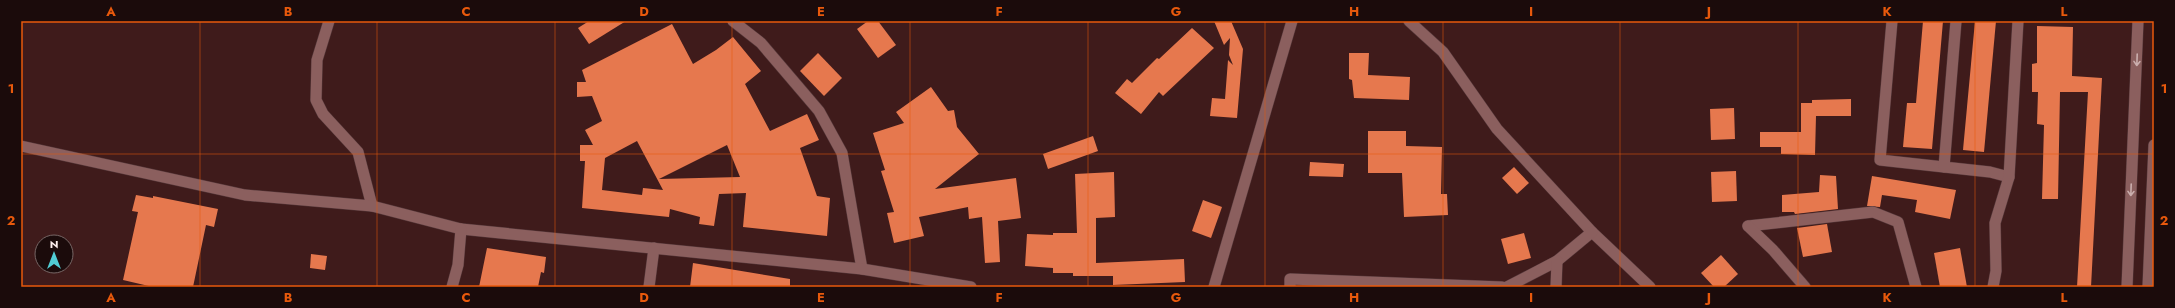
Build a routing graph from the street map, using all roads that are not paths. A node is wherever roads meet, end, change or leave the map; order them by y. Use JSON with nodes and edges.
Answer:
{"nodes":[{"id":1,"x":329,"y":21,"type":"edge"},
{"id":2,"x":733,"y":21,"type":"edge"},
{"id":3,"x":1292,"y":21,"type":"edge"},
{"id":4,"x":1409,"y":21,"type":"edge"},
{"id":5,"x":1892,"y":21,"type":"edge"},
{"id":6,"x":1956,"y":21,"type":"edge"},
{"id":7,"x":2018,"y":21,"type":"edge"},
{"id":8,"x":2138,"y":21,"type":"edge"},
{"id":9,"x":2154,"y":144,"type":"edge"},
{"id":10,"x":21,"y":146,"type":"edge"},
{"id":11,"x":1944,"y":167,"type":"junction"},
{"id":12,"x":2009,"y":177,"type":"junction"},
{"id":13,"x":372,"y":206,"type":"junction"},
{"id":14,"x":2153,"y":207,"type":"edge"},
{"id":15,"x":461,"y":229,"type":"junction"},
{"id":16,"x":1592,"y":232,"type":"junction"},
{"id":17,"x":654,"y":248,"type":"junction"},
{"id":18,"x":1557,"y":261,"type":"junction"},
{"id":19,"x":862,"y":269,"type":"junction"},
{"id":20,"x":452,"y":287,"type":"edge"},
{"id":21,"x":649,"y":287,"type":"edge"},
{"id":22,"x":971,"y":287,"type":"edge"},
{"id":23,"x":1214,"y":287,"type":"edge"},
{"id":24,"x":1290,"y":287,"type":"edge"},
{"id":25,"x":1502,"y":287,"type":"edge"},
{"id":26,"x":1507,"y":287,"type":"edge"},
{"id":27,"x":1556,"y":287,"type":"edge"},
{"id":28,"x":1650,"y":287,"type":"edge"},
{"id":29,"x":1805,"y":287,"type":"edge"},
{"id":30,"x":1916,"y":287,"type":"edge"},
{"id":31,"x":1993,"y":287,"type":"edge"},
{"id":32,"x":2127,"y":287,"type":"edge"},
{"id":33,"x":2148,"y":287,"type":"edge"}],
"edges":[{"from":1,"to":13,"type":"street"},
{"from":2,"to":19,"type":"street"},
{"from":3,"to":23,"type":"street"},
{"from":4,"to":16,"type":"street"},
{"from":5,"to":11,"type":"street"},
{"from":6,"to":11,"type":"street"},
{"from":7,"to":12,"type":"street"},
{"from":8,"to":32,"type":"street","one_way":true},
{"from":9,"to":14,"type":"street"},
{"from":10,"to":13,"type":"street"},
{"from":11,"to":12,"type":"street"},
{"from":12,"to":31,"type":"street"},
{"from":13,"to":15,"type":"street"},
{"from":14,"to":33,"type":"street"},
{"from":15,"to":17,"type":"street"},
{"from":15,"to":20,"type":"street"},
{"from":16,"to":18,"type":"street"},
{"from":16,"to":28,"type":"street"},
{"from":17,"to":19,"type":"street"},
{"from":17,"to":21,"type":"street"},
{"from":18,"to":26,"type":"street"},
{"from":18,"to":27,"type":"street"},
{"from":19,"to":22,"type":"street"},
{"from":24,"to":25,"type":"street"},
{"from":29,"to":30,"type":"street"}]}
